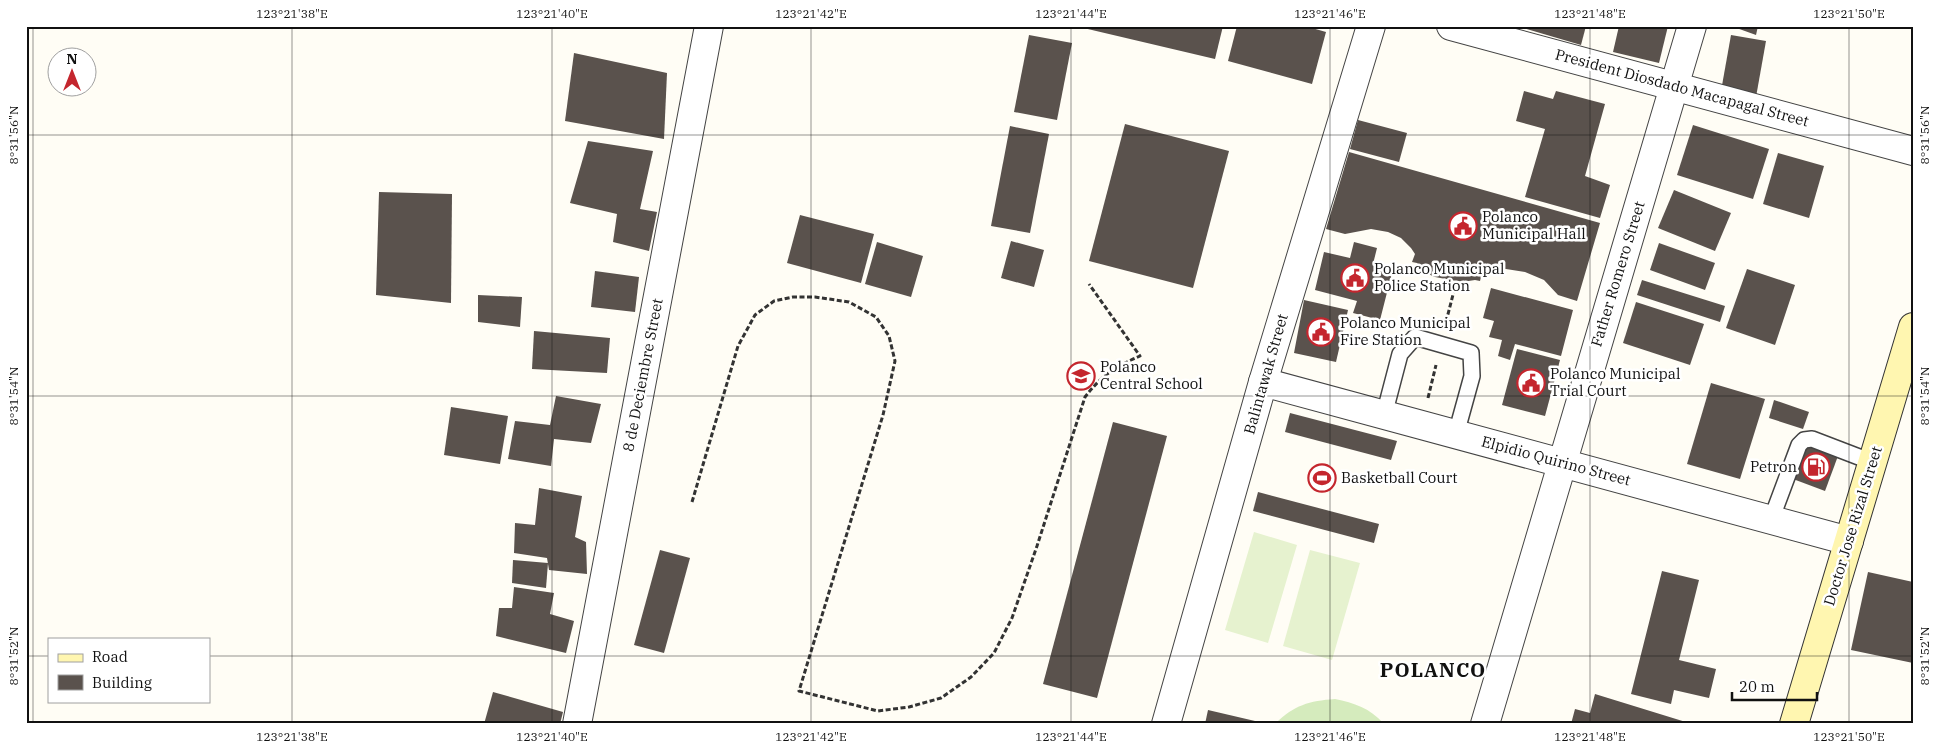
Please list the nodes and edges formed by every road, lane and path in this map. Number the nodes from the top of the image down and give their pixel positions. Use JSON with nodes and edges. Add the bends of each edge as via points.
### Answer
{"nodes":[{"id":1,"x":709,"y":26,"type":"edge"},
{"id":2,"x":1371,"y":26,"type":"edge"},
{"id":3,"x":1450,"y":26,"type":"edge"},
{"id":4,"x":1692,"y":26,"type":"edge"},
{"id":5,"x":1674,"y":86,"type":"junction"},
{"id":6,"x":1913,"y":152,"type":"edge"},
{"id":7,"x":1089,"y":284,"type":"dead end"},
{"id":8,"x":1913,"y":328,"type":"edge"},
{"id":9,"x":1263,"y":382,"type":"junction"},
{"id":10,"x":1384,"y":415,"type":"junction"},
{"id":11,"x":1456,"y":434,"type":"junction"},
{"id":12,"x":1872,"y":462,"type":"junction"},
{"id":13,"x":1562,"y":463,"type":"junction"},
{"id":14,"x":692,"y":502,"type":"dead end"},
{"id":15,"x":1771,"y":520,"type":"junction"},
{"id":16,"x":1849,"y":541,"type":"junction"},
{"id":17,"x":577,"y":724,"type":"edge"},
{"id":18,"x":1166,"y":724,"type":"edge"},
{"id":19,"x":1485,"y":724,"type":"edge"},
{"id":20,"x":1794,"y":724,"type":"edge"}],
"edges":[{"from":1,"to":17,"type":"street","name":"8 de Deciembre Street"},
{"from":2,"to":9,"type":"street","name":"Balintawak Street"},
{"from":3,"to":5,"type":"street","name":"President Diosdado Macapagal Street"},
{"from":4,"to":5,"type":"street","name":"Father Romero Street"},
{"from":5,"to":6,"type":"street","name":"President Diosdado Macapagal Street"},
{"from":5,"to":13,"type":"street","name":"Father Romero Street"},
{"from":7,"to":14,"type":"path","via":[[1140,356],[1119,365],[1098,380],[1085,397],[1012,618],[994,652],[983,665],[941,698],[878,711],[798,690],[883,415],[895,361],[889,336],[876,318],[849,302],[815,297],[774,301],[755,315],[738,346]]},
{"from":8,"to":12,"type":"main road","name":"Doctor Jose Rizal Street"},
{"from":9,"to":10,"type":"street","name":"Elpidio Quirino Street"},
{"from":9,"to":18,"type":"street","name":"Balintawak Street"},
{"from":10,"to":11,"type":"street","name":"Elpidio Quirino Street"},
{"from":10,"to":11,"type":"lane","via":[[1400,354],[1415,337],[1471,353],[1472,376]]},
{"from":11,"to":13,"type":"street","name":"Elpidio Quirino Street"},
{"from":12,"to":15,"type":"lane","via":[[1804,440],[1799,445]]},
{"from":12,"to":16,"type":"main road","name":"Doctor Jose Rizal Street"},
{"from":13,"to":15,"type":"street","name":"Elpidio Quirino Street"},
{"from":13,"to":19,"type":"street","name":"Father Romero Street"},
{"from":15,"to":16,"type":"street","name":"Elpidio Quirino Street"},
{"from":16,"to":20,"type":"main road","name":"Doctor Jose Rizal Street"}]}
